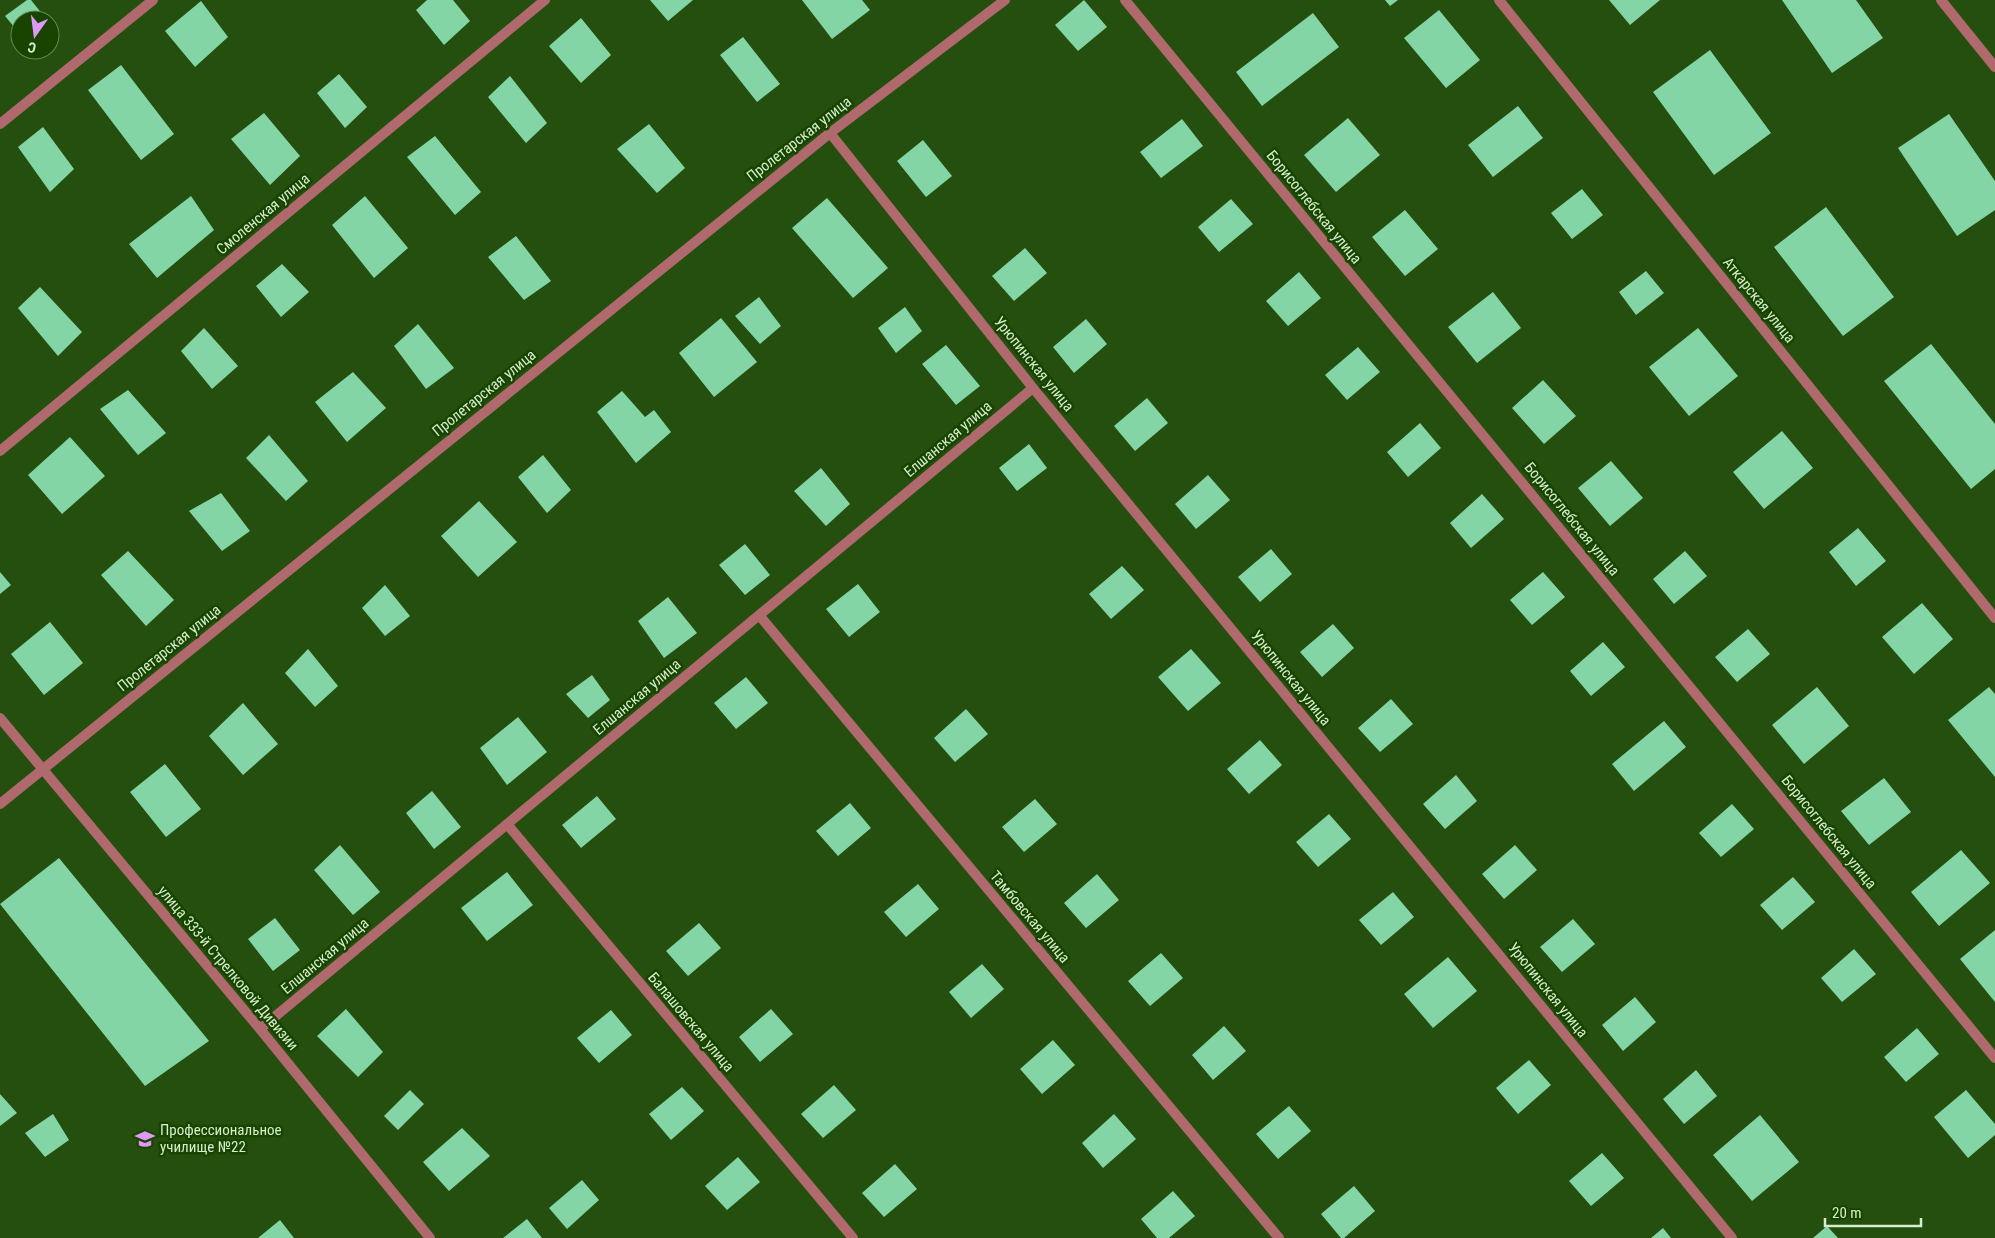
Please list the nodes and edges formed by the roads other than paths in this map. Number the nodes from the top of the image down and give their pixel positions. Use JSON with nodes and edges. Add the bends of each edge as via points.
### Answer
{"nodes":[{"id":1,"x":153,"y":0,"type":"edge"},
{"id":2,"x":545,"y":0,"type":"edge"},
{"id":3,"x":995,"y":0,"type":"edge"},
{"id":4,"x":1005,"y":0,"type":"edge"},
{"id":5,"x":1125,"y":0,"type":"edge"},
{"id":6,"x":1499,"y":0,"type":"edge"},
{"id":7,"x":1941,"y":0,"type":"edge"},
{"id":8,"x":991,"y":12,"type":"junction"},
{"id":9,"x":1995,"y":67,"type":"edge"},
{"id":10,"x":0,"y":124,"type":"edge"},
{"id":11,"x":830,"y":133,"type":"junction"},
{"id":12,"x":1033,"y":388,"type":"junction"},
{"id":13,"x":0,"y":451,"type":"edge"},
{"id":14,"x":759,"y":615,"type":"junction"},
{"id":15,"x":1995,"y":618,"type":"edge"},
{"id":16,"x":0,"y":718,"type":"edge"},
{"id":17,"x":43,"y":769,"type":"junction"},
{"id":18,"x":0,"y":804,"type":"edge"},
{"id":19,"x":507,"y":824,"type":"junction"},
{"id":20,"x":260,"y":1030,"type":"junction"},
{"id":21,"x":1995,"y":1058,"type":"edge"},
{"id":22,"x":430,"y":1238,"type":"edge"},
{"id":23,"x":853,"y":1238,"type":"edge"},
{"id":24,"x":1279,"y":1238,"type":"edge"},
{"id":25,"x":1732,"y":1238,"type":"edge"}],
"edges":[{"from":1,"to":10,"type":"street"},
{"from":2,"to":13,"type":"street","name":"Смоленская улица"},
{"from":3,"to":8,"type":"street"},
{"from":4,"to":8,"type":"street","name":"Пролетарская улица"},
{"from":5,"to":21,"type":"street","name":"Борисоглебская улица"},
{"from":6,"to":15,"type":"street","name":"Аткарская улица"},
{"from":7,"to":9,"type":"street"},
{"from":8,"to":11,"type":"street","name":"Пролетарская улица"},
{"from":11,"to":12,"type":"street","name":"Урюпинская улица"},
{"from":11,"to":17,"type":"street","name":"Пролетарская улица"},
{"from":12,"to":14,"type":"street","name":"Елшанская улица"},
{"from":12,"to":25,"type":"street","name":"Урюпинская улица"},
{"from":14,"to":19,"type":"street","name":"Елшанская улица"},
{"from":14,"to":24,"type":"street","name":"Тамбовская улица"},
{"from":16,"to":17,"type":"street","name":"улица 333-й Стрелковой Дивизии"},
{"from":17,"to":18,"type":"street","name":"Пролетарская улица"},
{"from":17,"to":20,"type":"street","name":"улица 333-й Стрелковой Дивизии"},
{"from":19,"to":20,"type":"street","name":"Елшанская улица"},
{"from":19,"to":23,"type":"street","name":"Балашовская улица"},
{"from":20,"to":22,"type":"street","name":"улица 333-й Стрелковой Дивизии"}]}
